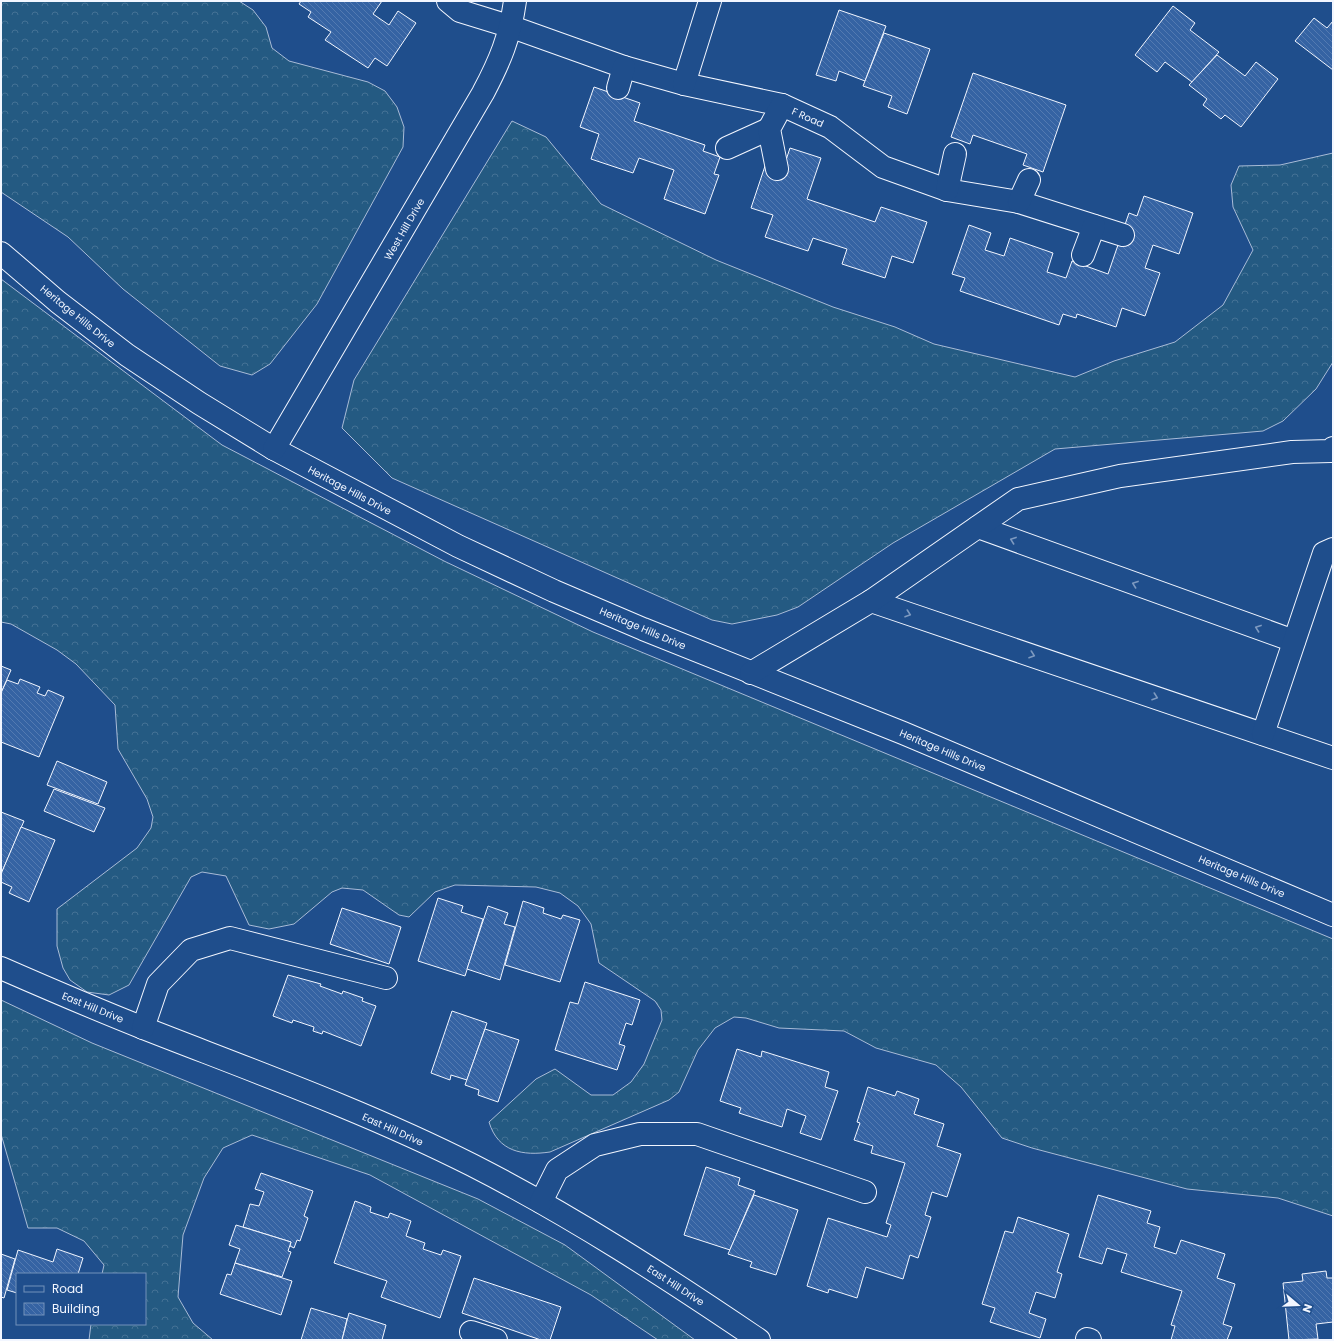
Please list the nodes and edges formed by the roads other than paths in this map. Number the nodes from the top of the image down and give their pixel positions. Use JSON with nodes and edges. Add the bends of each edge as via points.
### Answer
{"nodes":[{"id":1,"x":448,"y":1,"type":"edge"},
{"id":2,"x":515,"y":1,"type":"edge"},
{"id":3,"x":710,"y":1,"type":"edge"},
{"id":4,"x":512,"y":27,"type":"junction"},
{"id":5,"x":624,"y":67,"type":"junction"},
{"id":6,"x":684,"y":84,"type":"junction"},
{"id":7,"x":618,"y":88,"type":"dead end"},
{"id":8,"x":782,"y":105,"type":"junction"},
{"id":9,"x":769,"y":129,"type":"junction"},
{"id":10,"x":727,"y":148,"type":"dead end"},
{"id":11,"x":956,"y":154,"type":"dead end"},
{"id":12,"x":776,"y":169,"type":"dead end"},
{"id":13,"x":1029,"y":180,"type":"dead end"},
{"id":14,"x":947,"y":190,"type":"junction"},
{"id":15,"x":1019,"y":202,"type":"junction"},
{"id":16,"x":1094,"y":226,"type":"junction"},
{"id":17,"x":1123,"y":235,"type":"dead end"},
{"id":18,"x":1,"y":253,"type":"edge"},
{"id":19,"x":1083,"y":256,"type":"dead end"},
{"id":20,"x":1333,"y":448,"type":"edge"},
{"id":21,"x":274,"y":449,"type":"junction"},
{"id":22,"x":978,"y":527,"type":"junction"},
{"id":23,"x":1333,"y":549,"type":"edge"},
{"id":24,"x":871,"y":602,"type":"junction"},
{"id":25,"x":1294,"y":641,"type":"junction"},
{"id":26,"x":751,"y":673,"type":"junction"},
{"id":27,"x":1263,"y":734,"type":"junction"},
{"id":28,"x":1333,"y":758,"type":"edge"},
{"id":29,"x":1333,"y":915,"type":"edge"},
{"id":30,"x":1,"y":968,"type":"edge"},
{"id":31,"x":386,"y":978,"type":"dead end"},
{"id":32,"x":143,"y":1028,"type":"junction"},
{"id":33,"x":865,"y":1192,"type":"dead end"},
{"id":34,"x":541,"y":1202,"type":"junction"},
{"id":35,"x":471,"y":1332,"type":"dead end"},
{"id":36,"x":496,"y":1340,"type":"edge"},
{"id":37,"x":759,"y":1340,"type":"edge"}],
"edges":[{"from":1,"to":4,"type":"street","name":"F Road","via":[[460,11]]},
{"from":2,"to":4,"type":"street","name":"West Hill Drive"},
{"from":3,"to":6,"type":"street"},
{"from":4,"to":5,"type":"street","name":"F Road"},
{"from":4,"to":21,"type":"street","name":"West Hill Drive","via":[[500,60],[483,93]]},
{"from":5,"to":6,"type":"street","name":"F Road"},
{"from":5,"to":7,"type":"street"},
{"from":6,"to":8,"type":"street","name":"F Road"},
{"from":8,"to":9,"type":"street"},
{"from":8,"to":14,"type":"street","name":"F Road","via":[[830,127],[883,167]]},
{"from":9,"to":10,"type":"street"},
{"from":9,"to":12,"type":"street"},
{"from":11,"to":14,"type":"street"},
{"from":13,"to":15,"type":"street"},
{"from":14,"to":15,"type":"street","name":"F Road"},
{"from":15,"to":16,"type":"street","name":"F Road"},
{"from":16,"to":17,"type":"street","name":"F Road"},
{"from":16,"to":19,"type":"street"},
{"from":18,"to":21,"type":"street","name":"Heritage Hills Drive","via":[[58,302],[128,355]]},
{"from":20,"to":22,"type":"street","via":[[1331,451],[1292,452],[1120,476],[1018,500]]},
{"from":21,"to":26,"type":"street","name":"Heritage Hills Drive","via":[[458,546],[554,591]]},
{"from":22,"to":24,"type":"street"},
{"from":25,"to":22,"type":"street","one_way":true},
{"from":23,"to":25,"type":"street","via":[[1324,553]]},
{"from":24,"to":26,"type":"street"},
{"from":24,"to":27,"type":"street","one_way":true},
{"from":25,"to":27,"type":"street"},
{"from":26,"to":29,"type":"street","name":"Heritage Hills Drive","via":[[903,732]]},
{"from":27,"to":28,"type":"street"},
{"from":30,"to":32,"type":"street","name":"East Hill Drive"},
{"from":31,"to":32,"type":"street","via":[[230,938],[191,950],[158,984]]},
{"from":32,"to":34,"type":"street","name":"East Hill Drive","via":[[326,1099],[472,1165]]},
{"from":33,"to":34,"type":"street","via":[[697,1134],[640,1134],[595,1145],[557,1170]]},
{"from":34,"to":37,"type":"street","name":"East Hill Drive","via":[[678,1285]]},
{"from":35,"to":36,"type":"street"}]}
